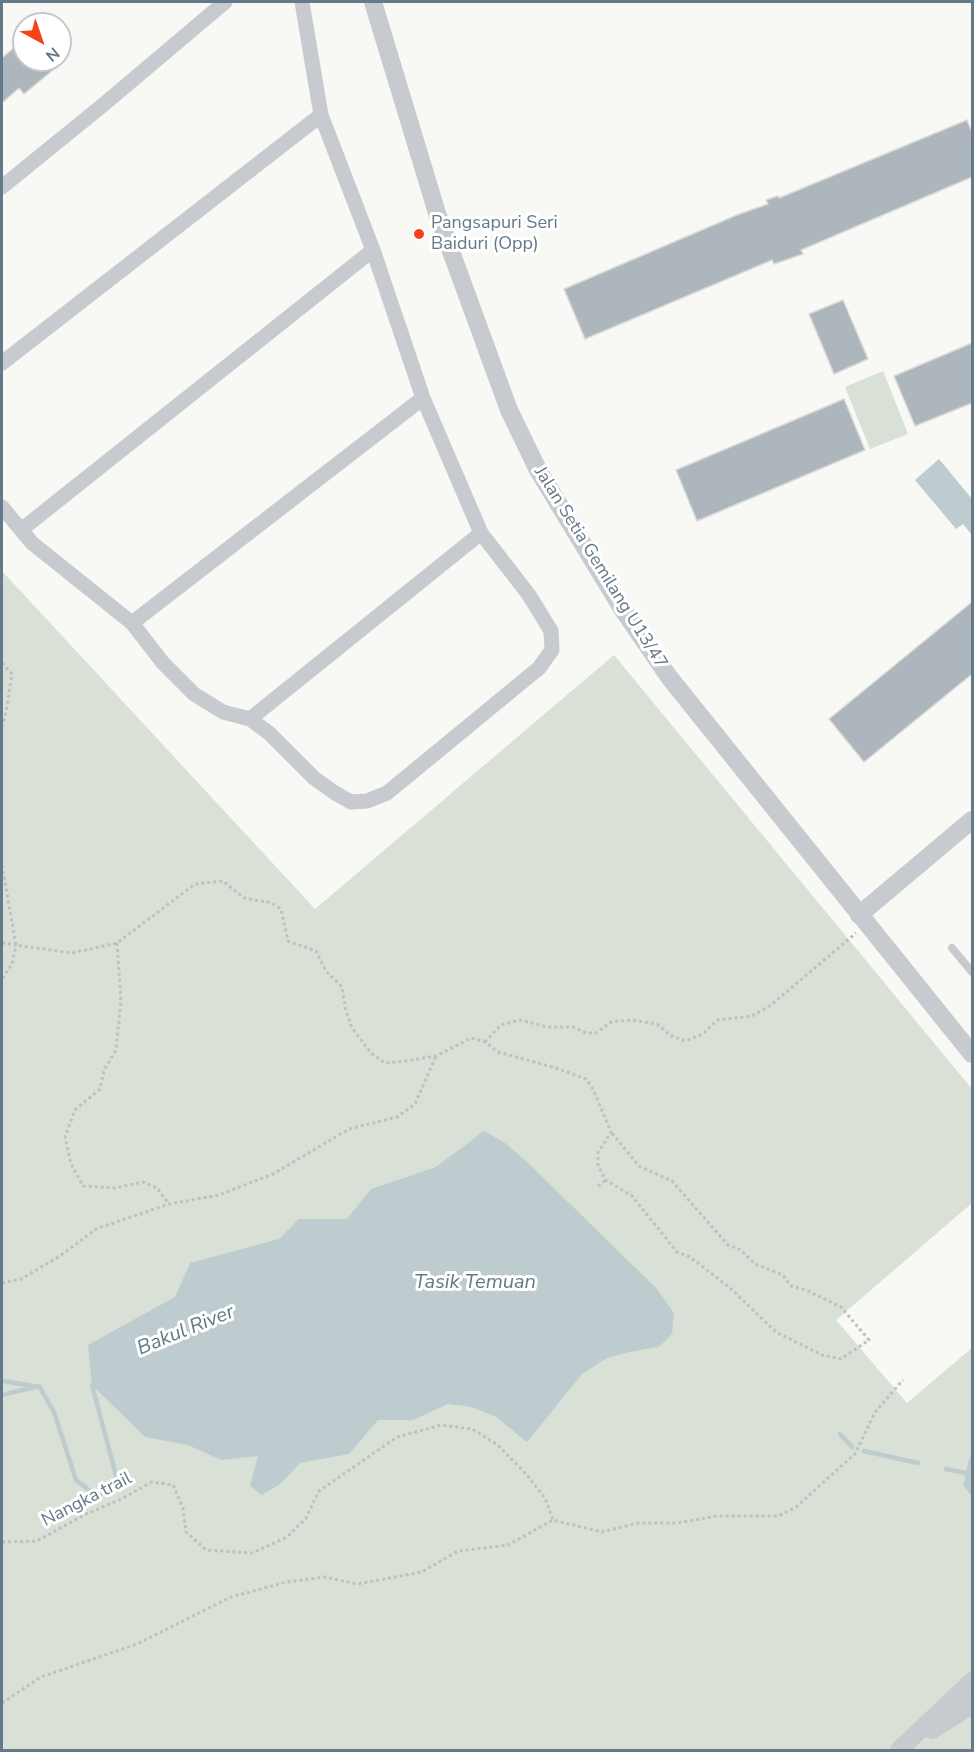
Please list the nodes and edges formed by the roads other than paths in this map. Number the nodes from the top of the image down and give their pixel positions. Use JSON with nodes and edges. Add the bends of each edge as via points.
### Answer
{"nodes":[{"id":1,"x":225,"y":2,"type":"edge"},
{"id":2,"x":302,"y":2,"type":"edge"},
{"id":3,"x":373,"y":2,"type":"edge"},
{"id":4,"x":321,"y":115,"type":"junction"},
{"id":5,"x":2,"y":187,"type":"edge"},
{"id":6,"x":373,"y":250,"type":"junction"},
{"id":7,"x":2,"y":363,"type":"edge"},
{"id":8,"x":423,"y":398,"type":"junction"},
{"id":9,"x":2,"y":507,"type":"edge"},
{"id":10,"x":21,"y":530,"type":"junction"},
{"id":11,"x":481,"y":533,"type":"junction"},
{"id":12,"x":132,"y":623,"type":"junction"},
{"id":13,"x":250,"y":719,"type":"junction"},
{"id":14,"x":972,"y":820,"type":"edge"},
{"id":15,"x":862,"y":920,"type":"junction"},
{"id":16,"x":952,"y":948,"type":"dead end"},
{"id":17,"x":972,"y":972,"type":"edge"},
{"id":18,"x":972,"y":1054,"type":"edge"},
{"id":19,"x":972,"y":1681,"type":"edge"},
{"id":20,"x":972,"y":1705,"type":"edge"},
{"id":21,"x":899,"y":1750,"type":"edge"}],
"edges":[{"from":1,"to":5,"type":"street"},
{"from":2,"to":4,"type":"street"},
{"from":3,"to":15,"type":"street","name":"Jalan Setia Gemilang U13/47","via":[[437,213],[509,410],[538,470],[595,566],[669,677]]},
{"from":4,"to":6,"type":"street"},
{"from":4,"to":7,"type":"street"},
{"from":6,"to":8,"type":"street"},
{"from":6,"to":10,"type":"street"},
{"from":8,"to":11,"type":"street"},
{"from":8,"to":12,"type":"street"},
{"from":9,"to":10,"type":"street"},
{"from":10,"to":12,"type":"street"},
{"from":11,"to":13,"type":"street"},
{"from":11,"to":13,"type":"street","via":[[529,595],[551,631],[552,650],[538,668],[387,793],[367,801],[351,801],[335,794]]},
{"from":12,"to":13,"type":"street","via":[[194,694],[223,712]]},
{"from":14,"to":15,"type":"street"},
{"from":15,"to":18,"type":"street","name":"Jalan Setia Gemilang U13/47"},
{"from":16,"to":17,"type":"lane"},
{"from":19,"to":21,"type":"street"},
{"from":20,"to":21,"type":"street"}]}
